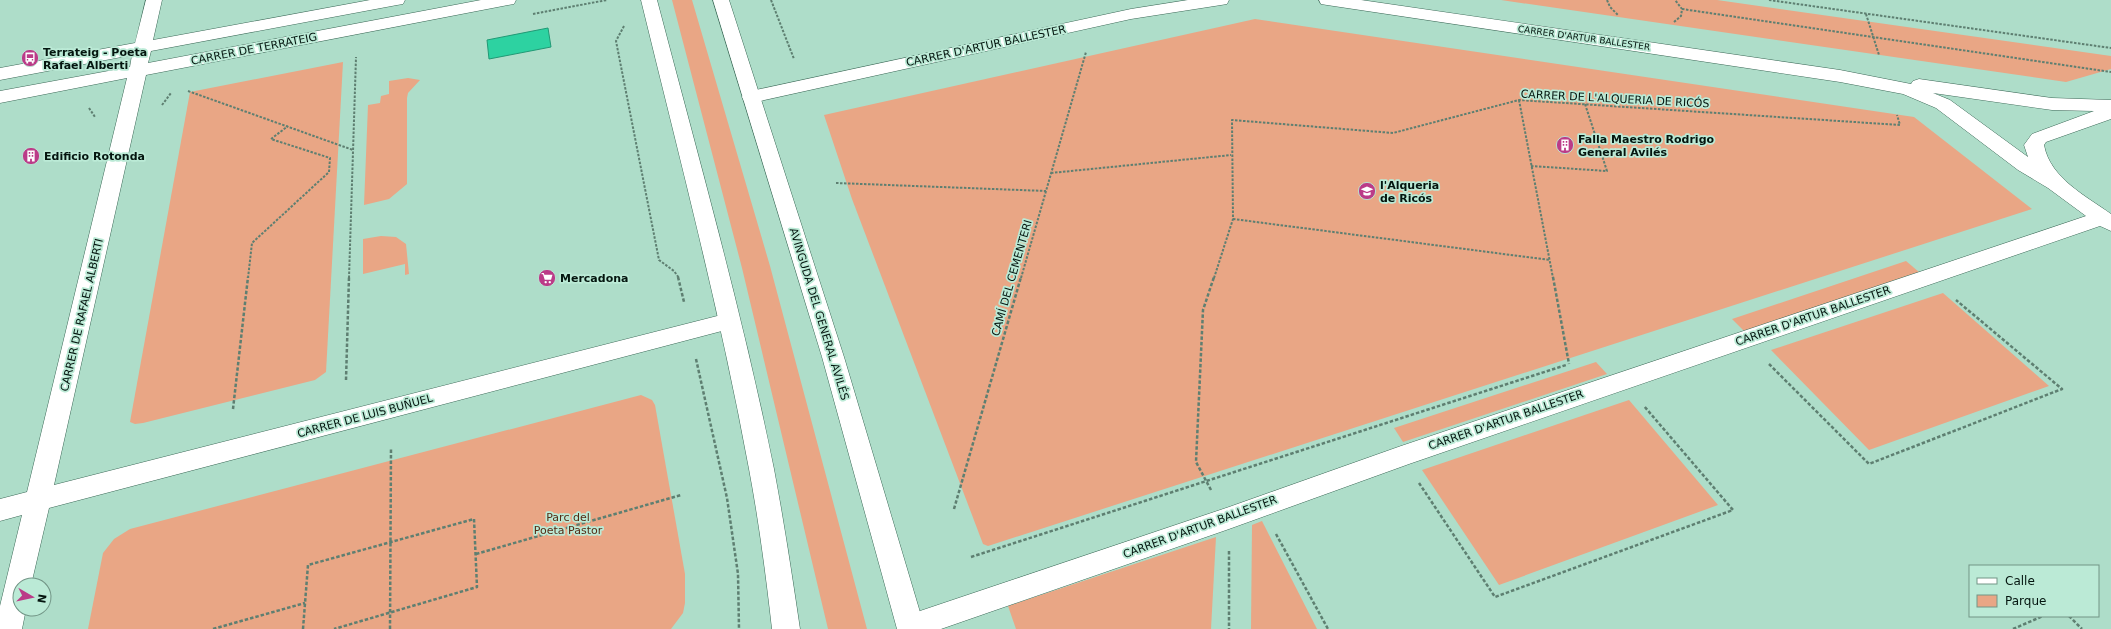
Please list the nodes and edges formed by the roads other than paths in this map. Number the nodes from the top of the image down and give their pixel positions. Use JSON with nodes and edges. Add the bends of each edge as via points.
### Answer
{"nodes":[{"id":1,"x":154,"y":0,"type":"edge"},
{"id":2,"x":397,"y":0,"type":"edge"},
{"id":3,"x":508,"y":0,"type":"edge"},
{"id":4,"x":649,"y":0,"type":"edge"},
{"id":5,"x":721,"y":0,"type":"edge"},
{"id":6,"x":1166,"y":0,"type":"edge"},
{"id":7,"x":1221,"y":0,"type":"edge"},
{"id":8,"x":1327,"y":0,"type":"edge"},
{"id":9,"x":1131,"y":14,"type":"junction"},
{"id":10,"x":143,"y":47,"type":"junction"},
{"id":11,"x":138,"y":71,"type":"junction"},
{"id":12,"x":0,"y":74,"type":"edge"},
{"id":13,"x":1840,"y":76,"type":"junction"},
{"id":14,"x":751,"y":97,"type":"junction"},
{"id":15,"x":0,"y":98,"type":"edge"},
{"id":16,"x":2111,"y":106,"type":"edge"},
{"id":17,"x":2111,"y":112,"type":"edge"},
{"id":18,"x":2055,"y":183,"type":"junction"},
{"id":19,"x":2107,"y":221,"type":"edge"},
{"id":20,"x":729,"y":321,"type":"junction"},
{"id":21,"x":39,"y":501,"type":"junction"},
{"id":22,"x":0,"y":510,"type":"edge"},
{"id":23,"x":911,"y":628,"type":"edge"},
{"id":24,"x":8,"y":629,"type":"edge"},
{"id":25,"x":786,"y":629,"type":"edge"}],
"edges":[{"from":1,"to":10,"type":"street","name":"CARRER DE RAFAEL ALBERTI"},
{"from":2,"to":10,"type":"street","name":"CARRER DE TERRATEIG"},
{"from":3,"to":11,"type":"street","name":"CARRER DE TERRATEIG"},
{"from":4,"to":20,"type":"street"},
{"from":5,"to":14,"type":"street","name":"AVINGUDA DEL GENERAL AVILÉS"},
{"from":6,"to":9,"type":"street"},
{"from":7,"to":9,"type":"street","name":"CARRER D'ARTUR BALLESTER"},
{"from":8,"to":13,"type":"street","name":"CARRER D'ARTUR BALLESTER"},
{"from":9,"to":14,"type":"street","name":"CARRER D'ARTUR BALLESTER"},
{"from":10,"to":11,"type":"street","name":"CARRER DE RAFAEL ALBERTI"},
{"from":10,"to":12,"type":"street","name":"CARRER DE TERRATEIG"},
{"from":11,"to":15,"type":"street","name":"CARRER DE TERRATEIG"},
{"from":11,"to":21,"type":"street","name":"CARRER DE RAFAEL ALBERTI"},
{"from":13,"to":16,"type":"street","name":"CARRER D'ARTUR BALLESTER","via":[[1887,80],[2052,104]]},
{"from":13,"to":18,"type":"street","name":"CARRER D'ARTUR BALLESTER","via":[[1908,89],[1943,104],[2025,165]]},
{"from":14,"to":23,"type":"street","name":"AVINGUDA DEL GENERAL AVILÉS","via":[[833,357]]},
{"from":17,"to":18,"type":"street","name":"CARRER D'ARTUR BALLESTER","via":[[2039,138],[2034,144],[2038,162]]},
{"from":18,"to":19,"type":"street","name":"CARRER D'ARTUR BALLESTER"},
{"from":19,"to":23,"type":"street","name":"CARRER D'ARTUR BALLESTER","via":[[1929,277],[1401,456]]},
{"from":20,"to":21,"type":"street","name":"CARRER DE LUIS BUÑUEL"},
{"from":20,"to":25,"type":"street","via":[[779,561]]},
{"from":21,"to":22,"type":"street","name":"CARRER DE LUIS BUÑUEL"},
{"from":21,"to":24,"type":"street","name":"CARRER DE RAFAEL ALBERTI"}]}
